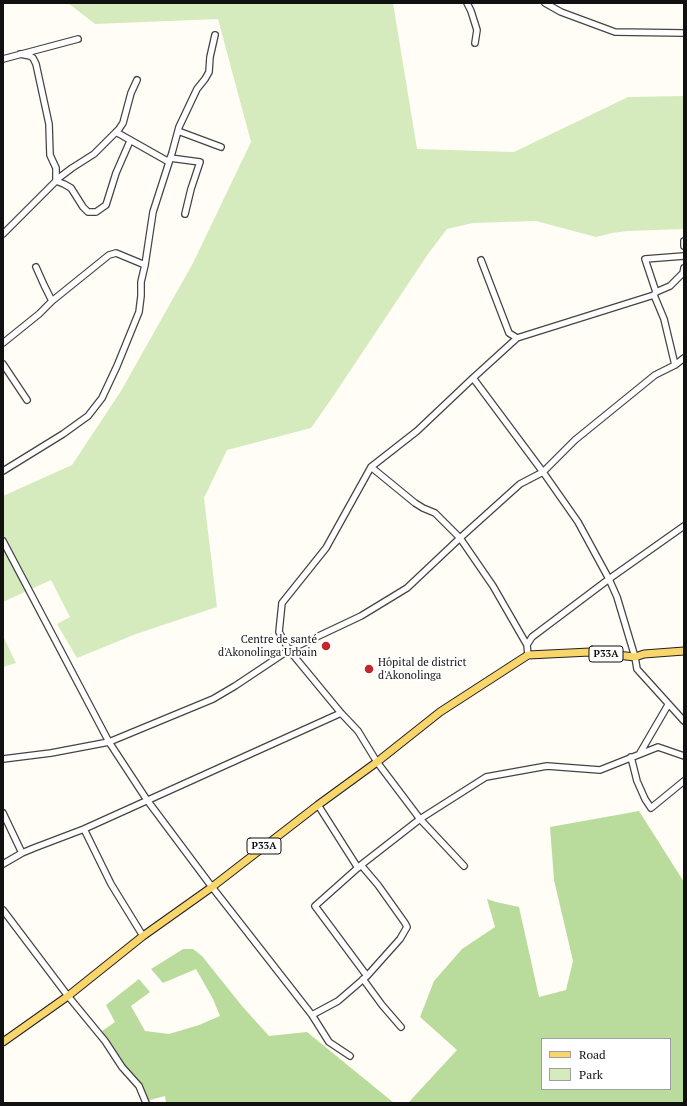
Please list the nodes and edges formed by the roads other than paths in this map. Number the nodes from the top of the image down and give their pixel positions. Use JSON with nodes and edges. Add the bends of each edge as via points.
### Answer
{"nodes":[{"id":1,"x":467,"y":3,"type":"edge"},
{"id":2,"x":545,"y":3,"type":"edge"},
{"id":3,"x":684,"y":33,"type":"edge"},
{"id":4,"x":215,"y":35,"type":"dead end"},
{"id":5,"x":78,"y":39,"type":"dead end"},
{"id":6,"x":475,"y":43,"type":"dead end"},
{"id":7,"x":20,"y":54,"type":"junction"},
{"id":8,"x":3,"y":59,"type":"edge"},
{"id":9,"x":137,"y":80,"type":"dead end"},
{"id":10,"x":178,"y":131,"type":"junction"},
{"id":11,"x":116,"y":132,"type":"junction"},
{"id":12,"x":130,"y":140,"type":"junction"},
{"id":13,"x":221,"y":147,"type":"dead end"},
{"id":14,"x":169,"y":160,"type":"junction"},
{"id":15,"x":56,"y":181,"type":"junction"},
{"id":16,"x":185,"y":214,"type":"dead end"},
{"id":17,"x":3,"y":234,"type":"edge"},
{"id":18,"x":684,"y":241,"type":"edge"},
{"id":19,"x":684,"y":246,"type":"edge"},
{"id":20,"x":684,"y":256,"type":"edge"},
{"id":21,"x":481,"y":260,"type":"dead end"},
{"id":22,"x":145,"y":265,"type":"junction"},
{"id":23,"x":36,"y":267,"type":"dead end"},
{"id":24,"x":684,"y":268,"type":"edge"},
{"id":25,"x":655,"y":293,"type":"junction"},
{"id":26,"x":52,"y":301,"type":"junction"},
{"id":27,"x":517,"y":338,"type":"junction"},
{"id":28,"x":4,"y":341,"type":"edge"},
{"id":29,"x":684,"y":358,"type":"edge"},
{"id":30,"x":3,"y":364,"type":"edge"},
{"id":31,"x":675,"y":365,"type":"junction"},
{"id":32,"x":474,"y":378,"type":"junction"},
{"id":33,"x":27,"y":400,"type":"dead end"},
{"id":34,"x":371,"y":467,"type":"junction"},
{"id":35,"x":3,"y":471,"type":"edge"},
{"id":36,"x":543,"y":472,"type":"junction"},
{"id":37,"x":684,"y":526,"type":"edge"},
{"id":38,"x":460,"y":538,"type":"junction"},
{"id":39,"x":3,"y":541,"type":"edge"},
{"id":40,"x":609,"y":579,"type":"junction"},
{"id":41,"x":528,"y":645,"type":"junction"},
{"id":42,"x":289,"y":650,"type":"junction"},
{"id":43,"x":684,"y":651,"type":"edge"},
{"id":44,"x":528,"y":655,"type":"junction"},
{"id":45,"x":635,"y":657,"type":"junction"},
{"id":46,"x":668,"y":705,"type":"junction"},
{"id":47,"x":341,"y":713,"type":"junction"},
{"id":48,"x":684,"y":721,"type":"edge"},
{"id":49,"x":109,"y":742,"type":"junction"},
{"id":50,"x":639,"y":754,"type":"junction"},
{"id":51,"x":631,"y":757,"type":"junction"},
{"id":52,"x":683,"y":757,"type":"edge"},
{"id":53,"x":3,"y":759,"type":"edge"},
{"id":54,"x":377,"y":762,"type":"junction"},
{"id":55,"x":684,"y":782,"type":"edge"},
{"id":56,"x":148,"y":800,"type":"junction"},
{"id":57,"x":318,"y":805,"type":"junction"},
{"id":58,"x":3,"y":813,"type":"edge"},
{"id":59,"x":420,"y":819,"type":"junction"},
{"id":60,"x":84,"y":829,"type":"junction"},
{"id":61,"x":22,"y":853,"type":"junction"},
{"id":62,"x":3,"y":864,"type":"edge"},
{"id":63,"x":359,"y":866,"type":"junction"},
{"id":64,"x":464,"y":866,"type":"dead end"},
{"id":65,"x":212,"y":887,"type":"junction"},
{"id":66,"x":3,"y":910,"type":"edge"},
{"id":67,"x":143,"y":936,"type":"junction"},
{"id":68,"x":365,"y":977,"type":"junction"},
{"id":69,"x":68,"y":996,"type":"junction"},
{"id":70,"x":312,"y":1015,"type":"junction"},
{"id":71,"x":401,"y":1027,"type":"dead end"},
{"id":72,"x":3,"y":1042,"type":"edge"},
{"id":73,"x":350,"y":1056,"type":"dead end"},
{"id":74,"x":146,"y":1103,"type":"edge"}],
"edges":[{"from":1,"to":6,"type":"street","via":[[477,30]]},
{"from":2,"to":3,"type":"street","via":[[561,12],[615,32]]},
{"from":4,"to":10,"type":"street","via":[[209,72],[187,108]]},
{"from":5,"to":7,"type":"street"},
{"from":7,"to":8,"type":"street"},
{"from":7,"to":15,"type":"street","via":[[30,56],[36,64],[49,124],[50,155],[56,168]]},
{"from":9,"to":11,"type":"street","via":[[123,124]]},
{"from":10,"to":13,"type":"street"},
{"from":10,"to":14,"type":"street"},
{"from":11,"to":12,"type":"street"},
{"from":11,"to":15,"type":"street","via":[[94,154]]},
{"from":12,"to":14,"type":"street"},
{"from":12,"to":15,"type":"street","via":[[108,201],[96,212],[88,212],[70,188]]},
{"from":14,"to":16,"type":"street","via":[[200,162]]},
{"from":14,"to":22,"type":"street","via":[[153,212]]},
{"from":15,"to":17,"type":"street"},
{"from":18,"to":19,"type":"street"},
{"from":20,"to":25,"type":"street","via":[[645,259]]},
{"from":21,"to":27,"type":"street","via":[[509,333]]},
{"from":22,"to":26,"type":"street","via":[[113,253]]},
{"from":22,"to":35,"type":"street","via":[[139,312],[102,398],[88,416]]},
{"from":23,"to":26,"type":"street"},
{"from":24,"to":25,"type":"street","via":[[683,273],[670,286]]},
{"from":25,"to":27,"type":"street"},
{"from":25,"to":31,"type":"street"},
{"from":26,"to":28,"type":"street"},
{"from":27,"to":32,"type":"street"},
{"from":29,"to":31,"type":"street"},
{"from":30,"to":33,"type":"street"},
{"from":31,"to":36,"type":"street","via":[[655,375],[575,440]]},
{"from":32,"to":34,"type":"street","via":[[416,431]]},
{"from":32,"to":36,"type":"street"},
{"from":34,"to":38,"type":"street","via":[[415,503],[435,514]]},
{"from":34,"to":42,"type":"street","via":[[326,548],[282,603],[279,632]]},
{"from":36,"to":38,"type":"street","via":[[520,484]]},
{"from":36,"to":40,"type":"street","via":[[578,522]]},
{"from":37,"to":40,"type":"street"},
{"from":38,"to":41,"type":"street","via":[[493,586]]},
{"from":38,"to":42,"type":"street","via":[[407,588],[361,616]]},
{"from":39,"to":49,"type":"street"},
{"from":40,"to":41,"type":"street","via":[[532,637]]},
{"from":40,"to":45,"type":"street"},
{"from":41,"to":44,"type":"street"},
{"from":42,"to":47,"type":"street"},
{"from":42,"to":49,"type":"street","via":[[213,699]]},
{"from":43,"to":45,"type":"main road","number":"P33A"},
{"from":44,"to":45,"type":"main road","number":"P33A","via":[[590,652]]},
{"from":44,"to":54,"type":"main road","number":"P33A","via":[[440,712]]},
{"from":45,"to":46,"type":"street","via":[[637,669]]},
{"from":46,"to":48,"type":"street"},
{"from":46,"to":50,"type":"street"},
{"from":47,"to":54,"type":"street","via":[[358,730]]},
{"from":47,"to":56,"type":"street"},
{"from":49,"to":53,"type":"street"},
{"from":49,"to":56,"type":"street"},
{"from":50,"to":51,"type":"street"},
{"from":50,"to":52,"type":"street","via":[[658,747]]},
{"from":51,"to":55,"type":"street","via":[[637,781],[651,808]]},
{"from":51,"to":59,"type":"street","via":[[600,770],[547,766],[486,777]]},
{"from":54,"to":57,"type":"main road","number":"P33A"},
{"from":54,"to":59,"type":"street"},
{"from":56,"to":60,"type":"street"},
{"from":56,"to":65,"type":"street"},
{"from":57,"to":63,"type":"street"},
{"from":57,"to":65,"type":"main road","number":"P33A"},
{"from":58,"to":61,"type":"street"},
{"from":59,"to":63,"type":"street"},
{"from":59,"to":64,"type":"street"},
{"from":60,"to":61,"type":"street"},
{"from":60,"to":67,"type":"street","via":[[111,884]]},
{"from":61,"to":62,"type":"street"},
{"from":63,"to":68,"type":"street","via":[[378,885],[407,927],[400,939]]},
{"from":63,"to":68,"type":"street","via":[[315,906]]},
{"from":65,"to":67,"type":"main road","number":"P33A"},
{"from":65,"to":70,"type":"street"},
{"from":66,"to":69,"type":"street"},
{"from":67,"to":69,"type":"main road","number":"P33A"},
{"from":68,"to":70,"type":"street","via":[[338,1001]]},
{"from":68,"to":71,"type":"street","via":[[382,1005]]},
{"from":69,"to":72,"type":"main road","number":"P33A"},
{"from":69,"to":74,"type":"street","via":[[139,1086]]},
{"from":70,"to":73,"type":"street","via":[[329,1042]]}]}
